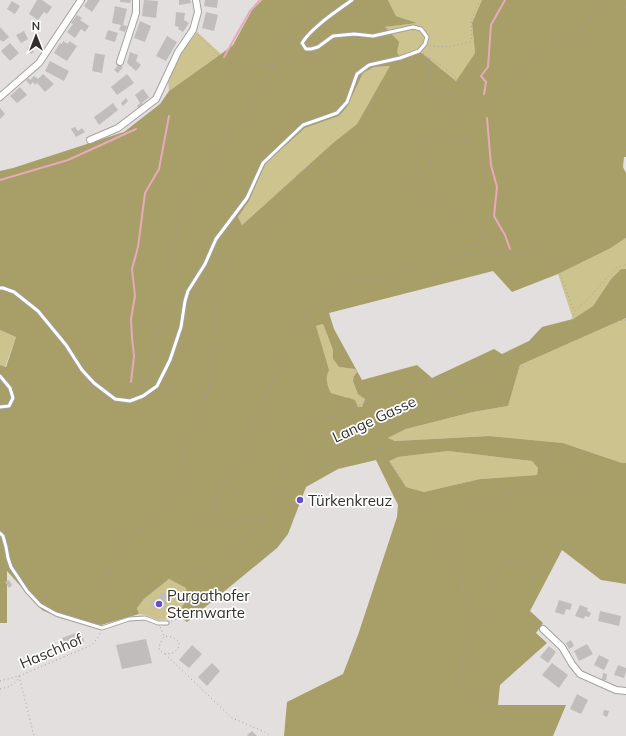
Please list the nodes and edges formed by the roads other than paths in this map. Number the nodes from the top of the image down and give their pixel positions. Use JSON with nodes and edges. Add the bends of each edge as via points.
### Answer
{"nodes":[{"id":1,"x":81,"y":0,"type":"edge"},
{"id":2,"x":136,"y":0,"type":"edge"},
{"id":3,"x":196,"y":0,"type":"edge"},
{"id":4,"x":352,"y":0,"type":"edge"},
{"id":5,"x":120,"y":62,"type":"dead end"},
{"id":6,"x":0,"y":97,"type":"edge"},
{"id":7,"x":90,"y":140,"type":"dead end"},
{"id":8,"x":0,"y":288,"type":"edge"},
{"id":9,"x":0,"y":376,"type":"edge"},
{"id":10,"x":0,"y":407,"type":"edge"},
{"id":11,"x":0,"y":533,"type":"edge"},
{"id":12,"x":167,"y":623,"type":"road end"},
{"id":13,"x":543,"y":629,"type":"road end"},
{"id":14,"x":626,"y":691,"type":"edge"}],
"edges":[{"from":1,"to":6,"type":"street","via":[[39,63]]},
{"from":2,"to":5,"type":"street","via":[[136,13]]},
{"from":3,"to":7,"type":"street","via":[[198,12],[193,30],[178,52],[156,99],[118,128]]},
{"from":4,"to":8,"type":"lane","via":[[306,36],[302,43],[306,49],[318,47],[333,36],[374,36],[413,27],[421,30],[427,37],[425,44],[419,51],[369,65],[358,74],[347,102],[337,113],[303,125],[263,163],[247,198],[216,239],[205,264],[188,291],[181,327],[170,360],[157,386],[130,401],[115,399],[82,370],[66,345],[38,311],[14,292]]},
{"from":9,"to":10,"type":"lane","via":[[10,388],[13,398],[9,406]]},
{"from":11,"to":12,"type":"lane","via":[[11,567],[27,591],[40,605],[56,614],[102,628],[129,619],[145,618]]},
{"from":13,"to":14,"type":"street","via":[[562,648],[580,674],[616,690]]}]}
